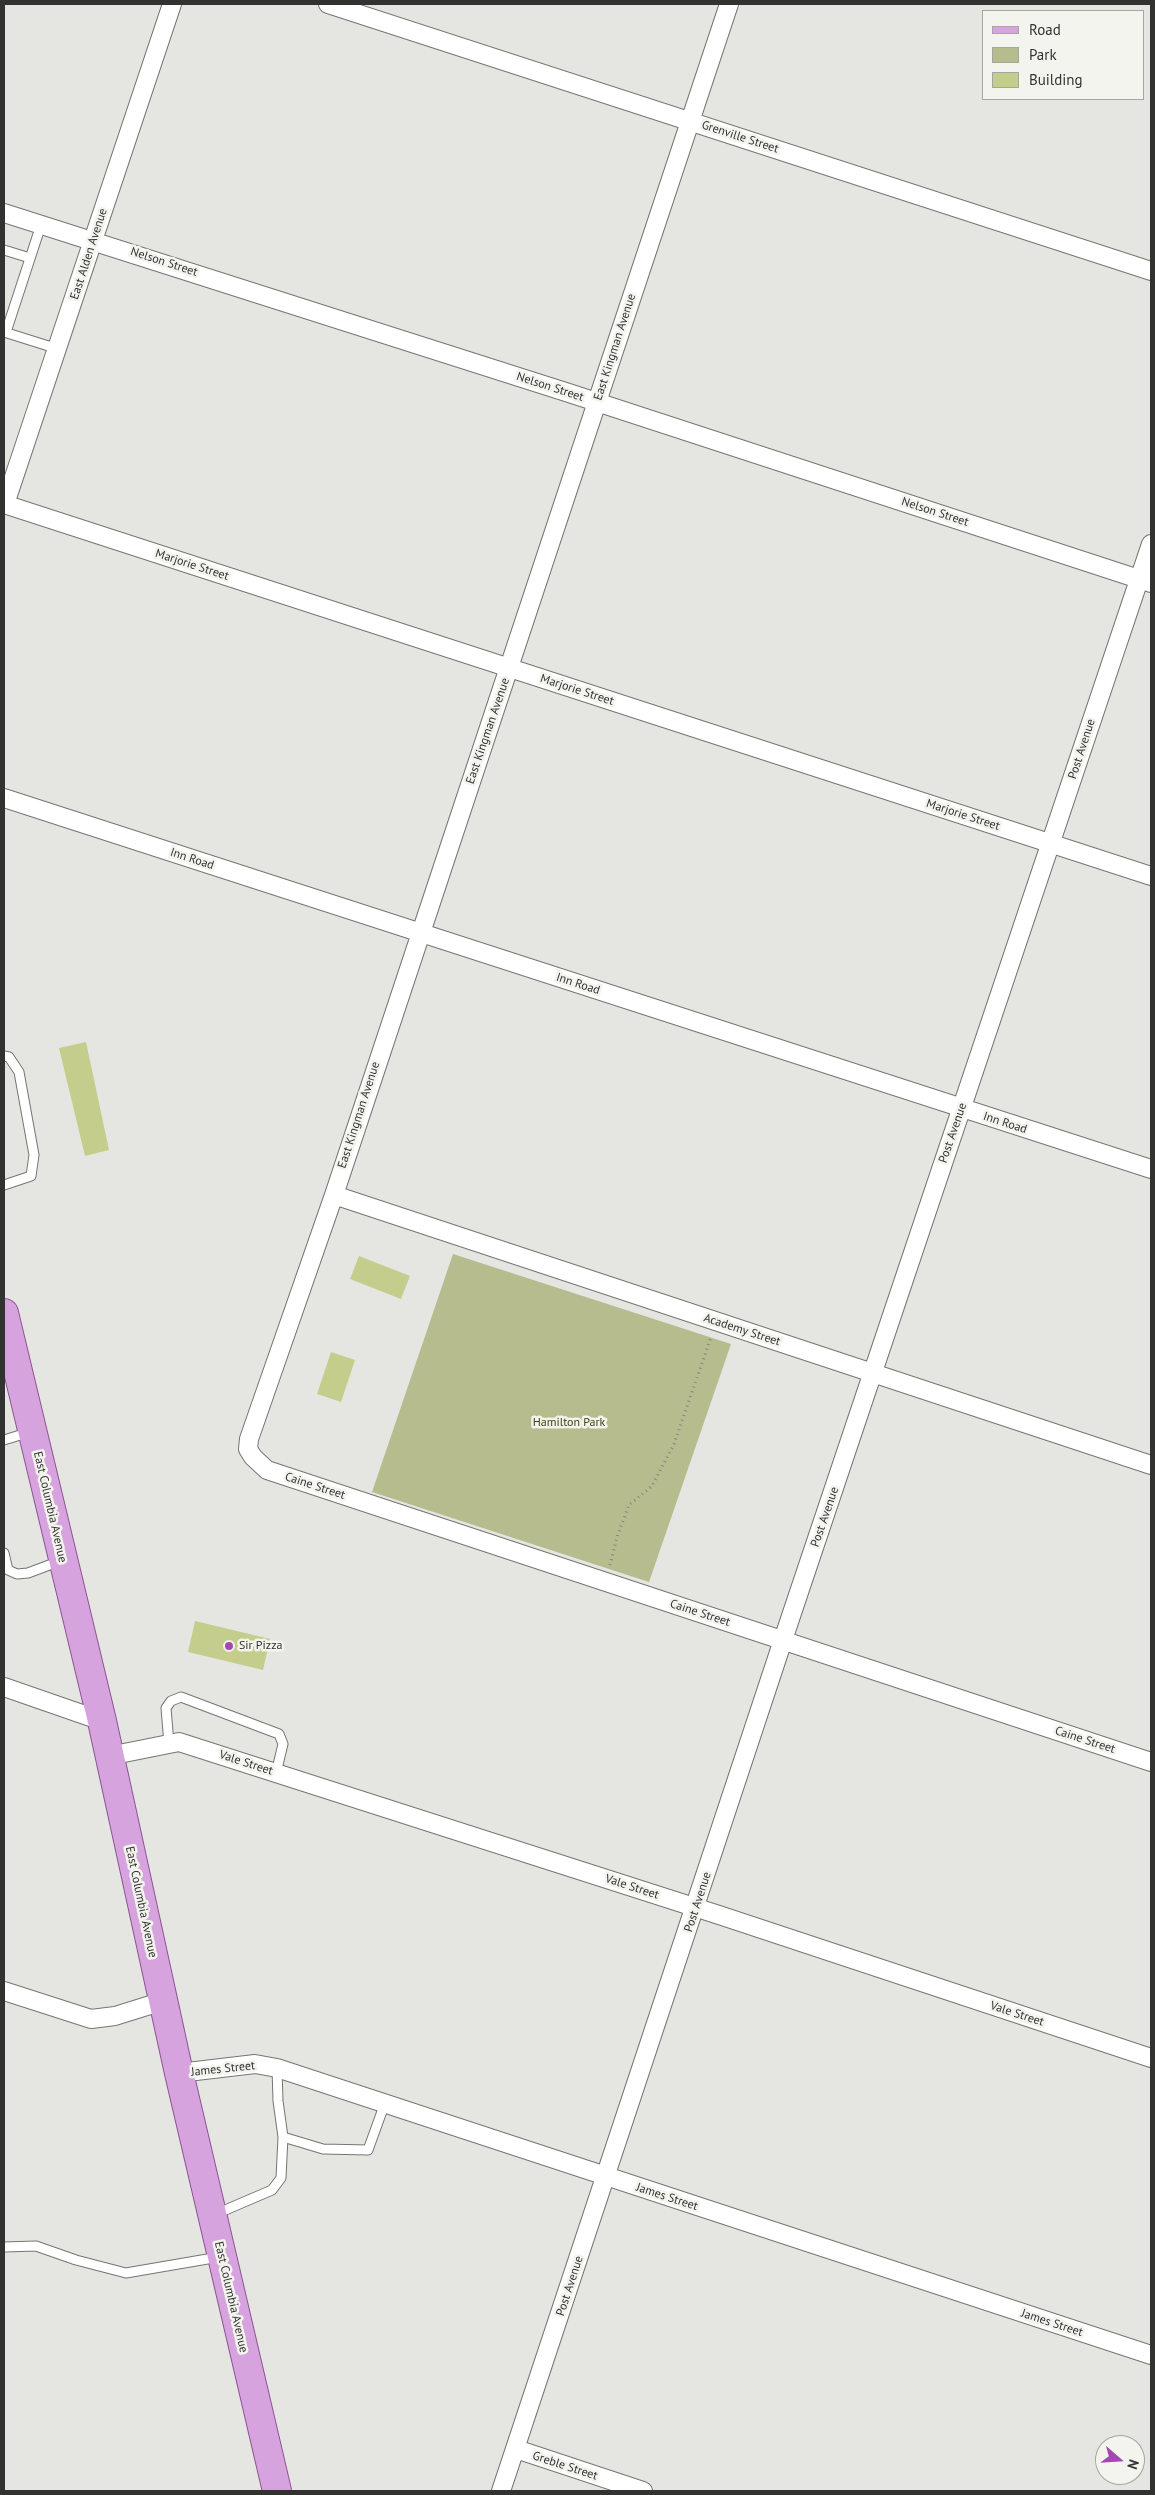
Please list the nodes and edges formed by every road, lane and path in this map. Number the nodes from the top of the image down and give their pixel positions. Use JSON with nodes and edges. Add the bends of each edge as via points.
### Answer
{"nodes":[{"id":1,"x":172,"y":4,"type":"edge"},
{"id":2,"x":328,"y":4,"type":"edge"},
{"id":3,"x":729,"y":4,"type":"edge"},
{"id":4,"x":689,"y":120,"type":"junction"},
{"id":5,"x":4,"y":212,"type":"edge"},
{"id":6,"x":41,"y":225,"type":"junction"},
{"id":7,"x":93,"y":240,"type":"junction"},
{"id":8,"x":4,"y":250,"type":"edge"},
{"id":9,"x":30,"y":258,"type":"junction"},
{"id":10,"x":1151,"y":271,"type":"edge"},
{"id":11,"x":5,"y":332,"type":"edge"},
{"id":12,"x":58,"y":349,"type":"junction"},
{"id":13,"x":597,"y":402,"type":"junction"},
{"id":14,"x":4,"y":504,"type":"edge"},
{"id":15,"x":1151,"y":544,"type":"edge"},
{"id":16,"x":1145,"y":581,"type":"edge"},
{"id":17,"x":509,"y":668,"type":"junction"},
{"id":18,"x":4,"y":798,"type":"edge"},
{"id":19,"x":1051,"y":843,"type":"junction"},
{"id":20,"x":1151,"y":876,"type":"edge"},
{"id":21,"x":419,"y":932,"type":"junction"},
{"id":22,"x":4,"y":1056,"type":"edge"},
{"id":23,"x":961,"y":1109,"type":"junction"},
{"id":24,"x":1151,"y":1169,"type":"edge"},
{"id":25,"x":4,"y":1185,"type":"edge"},
{"id":26,"x":334,"y":1195,"type":"junction"},
{"id":27,"x":4,"y":1313,"type":"edge"},
{"id":28,"x":717,"y":1322,"type":"junction"},
{"id":29,"x":10,"y":1364,"type":"edge"},
{"id":30,"x":872,"y":1374,"type":"junction"},
{"id":31,"x":32,"y":1432,"type":"junction"},
{"id":32,"x":4,"y":1440,"type":"edge"},
{"id":33,"x":253,"y":1457,"type":"joint"},
{"id":34,"x":1151,"y":1465,"type":"edge"},
{"id":35,"x":4,"y":1554,"type":"edge"},
{"id":36,"x":63,"y":1559,"type":"junction"},
{"id":37,"x":609,"y":1583,"type":"junction"},
{"id":38,"x":783,"y":1641,"type":"junction"},
{"id":39,"x":4,"y":1687,"type":"edge"},
{"id":40,"x":102,"y":1721,"type":"junction"},
{"id":41,"x":168,"y":1744,"type":"junction"},
{"id":42,"x":109,"y":1756,"type":"junction"},
{"id":43,"x":1151,"y":1762,"type":"edge"},
{"id":44,"x":276,"y":1773,"type":"junction"},
{"id":45,"x":696,"y":1908,"type":"junction"},
{"id":46,"x":4,"y":1991,"type":"edge"},
{"id":47,"x":163,"y":2001,"type":"junction"},
{"id":48,"x":1151,"y":2058,"type":"edge"},
{"id":49,"x":277,"y":2068,"type":"junction"},
{"id":50,"x":179,"y":2073,"type":"junction"},
{"id":51,"x":385,"y":2103,"type":"junction"},
{"id":52,"x":283,"y":2137,"type":"junction"},
{"id":53,"x":606,"y":2177,"type":"junction"},
{"id":54,"x":212,"y":2215,"type":"junction"},
{"id":55,"x":4,"y":2247,"type":"edge"},
{"id":56,"x":222,"y":2256,"type":"junction"},
{"id":57,"x":1151,"y":2355,"type":"edge"},
{"id":58,"x":516,"y":2449,"type":"junction"},
{"id":59,"x":277,"y":2491,"type":"edge"},
{"id":60,"x":501,"y":2491,"type":"edge"},
{"id":61,"x":643,"y":2491,"type":"edge"}],
"edges":[{"from":1,"to":7,"type":"street","name":"East Alden Avenue"},
{"from":2,"to":4,"type":"street","name":"Grenville Street"},
{"from":3,"to":4,"type":"street","name":"East Kingman Avenue"},
{"from":4,"to":10,"type":"street","name":"Grenville Street"},
{"from":4,"to":13,"type":"street","name":"East Kingman Avenue"},
{"from":5,"to":6,"type":"street","name":"Nelson Street"},
{"from":6,"to":7,"type":"street","name":"Nelson Street"},
{"from":6,"to":9,"type":"lane"},
{"from":7,"to":12,"type":"street","name":"East Alden Avenue"},
{"from":7,"to":13,"type":"street","name":"Nelson Street"},
{"from":8,"to":9,"type":"lane"},
{"from":9,"to":11,"type":"lane"},
{"from":11,"to":12,"type":"lane"},
{"from":12,"to":14,"type":"street","name":"East Alden Avenue"},
{"from":13,"to":16,"type":"street","name":"Nelson Street"},
{"from":13,"to":17,"type":"street","name":"East Kingman Avenue"},
{"from":14,"to":17,"type":"street","name":"Marjorie Street"},
{"from":15,"to":16,"type":"street","name":"Post Avenue"},
{"from":16,"to":19,"type":"street","name":"Post Avenue"},
{"from":17,"to":19,"type":"street","name":"Marjorie Street"},
{"from":17,"to":21,"type":"street","name":"East Kingman Avenue"},
{"from":18,"to":21,"type":"street","name":"Inn Road"},
{"from":19,"to":20,"type":"street","name":"Marjorie Street"},
{"from":19,"to":23,"type":"street","name":"Post Avenue"},
{"from":21,"to":23,"type":"street","name":"Inn Road"},
{"from":21,"to":26,"type":"street","name":"East Kingman Avenue"},
{"from":22,"to":25,"type":"lane","via":[[9,1057],[19,1072],[34,1155],[31,1176]]},
{"from":23,"to":24,"type":"street","name":"Inn Road"},
{"from":23,"to":30,"type":"street","name":"Post Avenue"},
{"from":26,"to":28,"type":"street","name":"Academy Street"},
{"from":26,"to":33,"type":"street","name":"East Kingman Avenue","via":[[249,1439],[248,1449]]},
{"from":27,"to":29,"type":"main road","name":"East Columbia Avenue"},
{"from":28,"to":30,"type":"street","name":"Academy Street"},
{"from":28,"to":37,"type":"path","via":[[674,1444],[652,1486],[629,1505],[624,1516],[611,1557]]},
{"from":29,"to":31,"type":"main road","name":"East Columbia Avenue"},
{"from":30,"to":34,"type":"street","name":"Academy Street"},
{"from":30,"to":38,"type":"street","name":"Post Avenue"},
{"from":31,"to":32,"type":"lane"},
{"from":31,"to":36,"type":"main road","name":"East Columbia Avenue"},
{"from":33,"to":37,"type":"street","name":"Caine Street","via":[[267,1470]]},
{"from":35,"to":36,"type":"lane","via":[[8,1570],[17,1574]]},
{"from":36,"to":40,"type":"main road","name":"East Columbia Avenue"},
{"from":37,"to":38,"type":"street","name":"Caine Street"},
{"from":38,"to":43,"type":"street","name":"Caine Street"},
{"from":38,"to":45,"type":"street","name":"Post Avenue"},
{"from":39,"to":40,"type":"street"},
{"from":40,"to":42,"type":"main road","name":"East Columbia Avenue"},
{"from":41,"to":42,"type":"street","name":"Vale Street"},
{"from":41,"to":44,"type":"street","name":"Vale Street","via":[[179,1742]]},
{"from":41,"to":44,"type":"lane","via":[[166,1708],[171,1701],[181,1697],[280,1734],[283,1744]]},
{"from":42,"to":47,"type":"main road","name":"East Columbia Avenue"},
{"from":44,"to":45,"type":"street","name":"Vale Street"},
{"from":45,"to":48,"type":"street","name":"Vale Street"},
{"from":45,"to":53,"type":"street","name":"Post Avenue"},
{"from":46,"to":47,"type":"street","via":[[92,2019],[115,2016]]},
{"from":47,"to":50,"type":"main road","name":"East Columbia Avenue"},
{"from":49,"to":50,"type":"street","name":"James Street","via":[[254,2064]]},
{"from":49,"to":51,"type":"street","name":"James Street"},
{"from":49,"to":52,"type":"lane"},
{"from":50,"to":54,"type":"main road","name":"East Columbia Avenue"},
{"from":51,"to":52,"type":"lane","via":[[368,2150],[324,2149]]},
{"from":51,"to":53,"type":"street","name":"James Street"},
{"from":52,"to":54,"type":"lane","via":[[281,2178],[272,2190]]},
{"from":53,"to":57,"type":"street","name":"James Street"},
{"from":53,"to":58,"type":"street","name":"Post Avenue"},
{"from":54,"to":56,"type":"main road","name":"East Columbia Avenue"},
{"from":55,"to":56,"type":"lane","via":[[36,2246],[126,2273]]},
{"from":56,"to":59,"type":"main road","name":"East Columbia Avenue"},
{"from":58,"to":60,"type":"street","name":"Post Avenue"},
{"from":58,"to":61,"type":"street","name":"Greble Street"}]}
